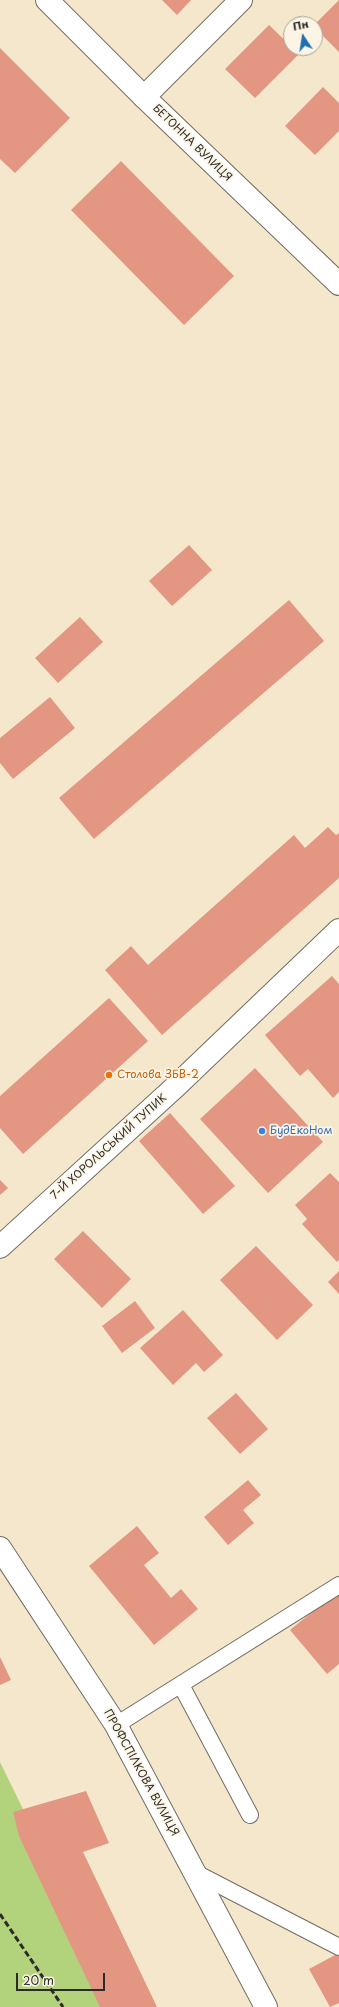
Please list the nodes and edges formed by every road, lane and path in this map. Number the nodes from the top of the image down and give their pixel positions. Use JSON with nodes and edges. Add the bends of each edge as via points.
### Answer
{"nodes":[{"id":1,"x":47,"y":0,"type":"edge"},
{"id":2,"x":241,"y":0,"type":"edge"},
{"id":3,"x":144,"y":97,"type":"junction"},
{"id":4,"x":339,"y":284,"type":"edge"},
{"id":5,"x":339,"y":930,"type":"edge"},
{"id":6,"x":0,"y":1247,"type":"edge"},
{"id":7,"x":0,"y":1548,"type":"edge"},
{"id":8,"x":339,"y":1585,"type":"edge"},
{"id":9,"x":181,"y":1685,"type":"junction"},
{"id":10,"x":116,"y":1725,"type":"junction"},
{"id":11,"x":250,"y":1815,"type":"dead end"},
{"id":12,"x":196,"y":1873,"type":"junction"},
{"id":13,"x":339,"y":1947,"type":"edge"},
{"id":14,"x":266,"y":2007,"type":"edge"}],
"edges":[{"from":1,"to":3,"type":"street","name":"БЕТОННА ВУЛИЦЯ"},
{"from":2,"to":3,"type":"street"},
{"from":3,"to":4,"type":"street","name":"БЕТОННА ВУЛИЦЯ"},
{"from":5,"to":6,"type":"street","name":"7-Й ХОРОЛЬСЬКИЙ ТУПИК","via":[[174,1088]]},
{"from":7,"to":10,"type":"street","name":"ПРОФСПІЛКОВА ВУЛИЦЯ"},
{"from":8,"to":9,"type":"lane"},
{"from":9,"to":10,"type":"lane"},
{"from":9,"to":11,"type":"lane"},
{"from":10,"to":12,"type":"street","name":"ПРОФСПІЛКОВА ВУЛИЦЯ"},
{"from":12,"to":13,"type":"lane"},
{"from":12,"to":14,"type":"street","name":"ПРОФСПІЛКОВА ВУЛИЦЯ"}]}
